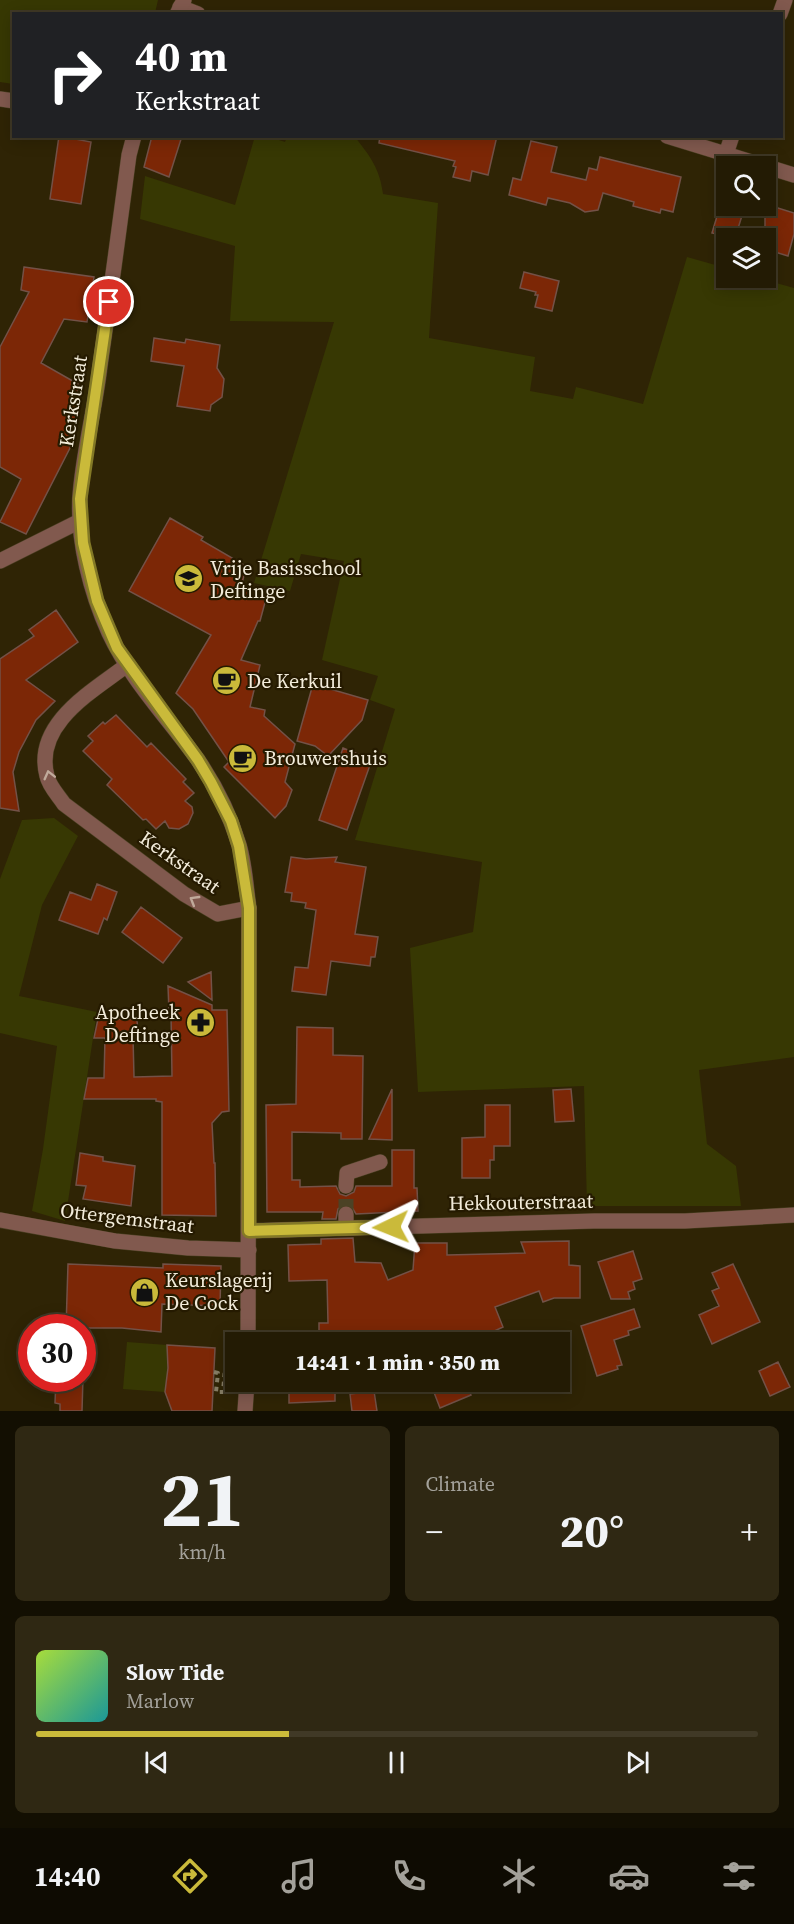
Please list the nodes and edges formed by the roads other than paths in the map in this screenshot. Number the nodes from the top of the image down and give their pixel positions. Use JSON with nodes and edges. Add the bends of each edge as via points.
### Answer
{"nodes":[{"id":1,"x":133,"y":138,"type":"edge"},
{"id":2,"x":674,"y":138,"type":"edge"},
{"id":3,"x":731,"y":138,"type":"edge"},
{"id":4,"x":726,"y":154,"type":"junction"},
{"id":5,"x":794,"y":175,"type":"edge"},
{"id":6,"x":80,"y":520,"type":"junction"},
{"id":7,"x":0,"y":561,"type":"edge"},
{"id":8,"x":127,"y":665,"type":"junction"},
{"id":9,"x":249,"y":908,"type":"junction"},
{"id":10,"x":380,"y":1162,"type":"dead end"},
{"id":11,"x":346,"y":1186,"type":"tunnel mouth"},
{"id":12,"x":794,"y":1215,"type":"edge"},
{"id":13,"x":0,"y":1220,"type":"edge"},
{"id":14,"x":249,"y":1231,"type":"junction"},
{"id":15,"x":249,"y":1250,"type":"junction"},
{"id":16,"x":248,"y":1332,"type":"edge"},
{"id":17,"x":246,"y":1392,"type":"edge"},
{"id":18,"x":245,"y":1411,"type":"edge"}],
"edges":[{"from":1,"to":6,"type":"street","name":"Kerkstraat","via":[[82,475]]},
{"from":2,"to":4,"type":"street"},
{"from":3,"to":4,"type":"street"},
{"from":4,"to":5,"type":"street"},
{"from":6,"to":7,"type":"street"},
{"from":6,"to":8,"type":"street","name":"Kerkstraat","via":[[99,606]]},
{"from":8,"to":9,"type":"street","name":"Kerkstraat","via":[[198,760],[222,802],[239,846]]},
{"from":9,"to":8,"type":"street","name":"Kerkstraat","one_way":true,"via":[[218,914],[184,894],[64,804],[52,787],[46,775],[46,753],[56,724]]},
{"from":9,"to":14,"type":"street","name":"Kerkstraat"},
{"from":10,"to":11,"type":"street","via":[[347,1173]]},
{"from":12,"to":14,"type":"street","name":"Hekkouterstraat","via":[[696,1221],[346,1221]]},
{"from":13,"to":15,"type":"street","name":"Ottergemstraat","via":[[115,1241]]},
{"from":14,"to":15,"type":"street","name":"Kerkstraat"},
{"from":15,"to":16,"type":"street","name":"Kerkstraat"},
{"from":17,"to":18,"type":"street"}]}
